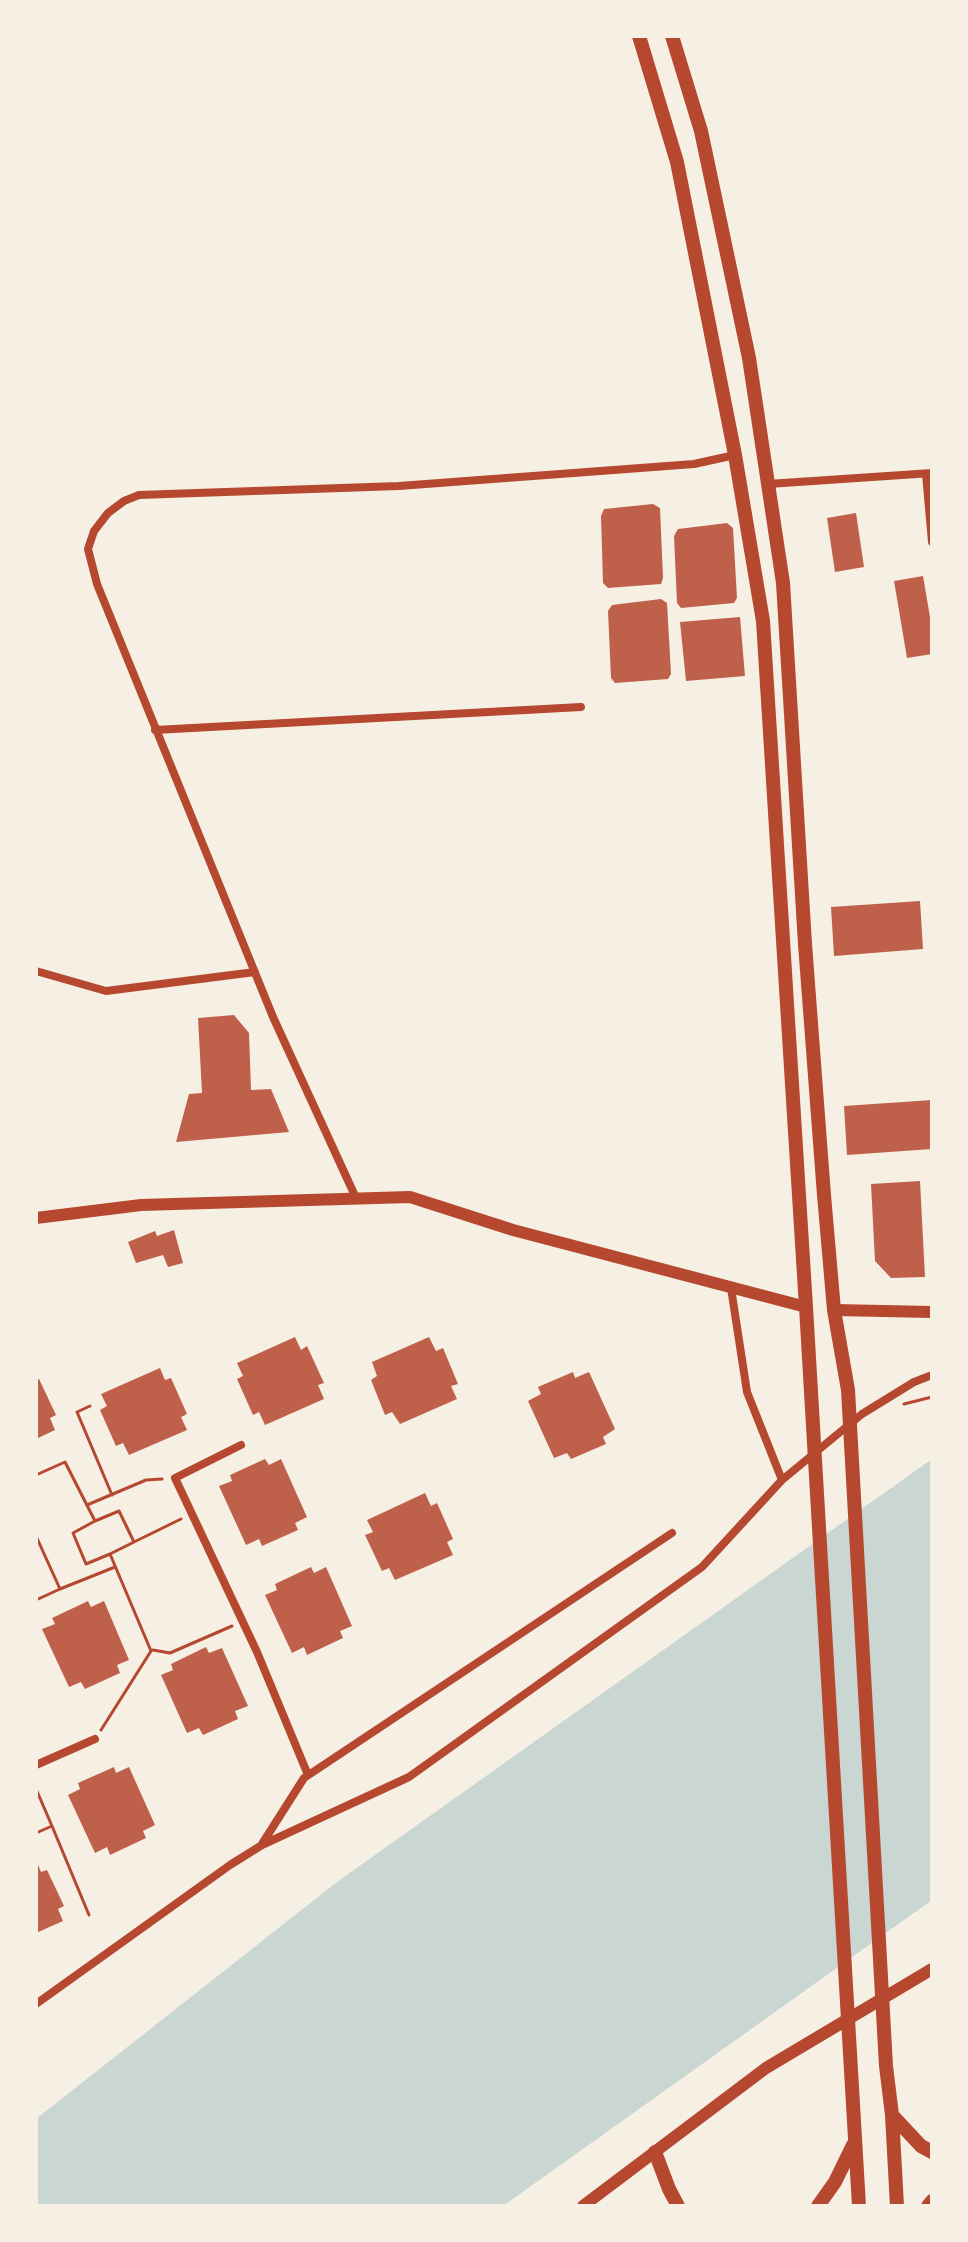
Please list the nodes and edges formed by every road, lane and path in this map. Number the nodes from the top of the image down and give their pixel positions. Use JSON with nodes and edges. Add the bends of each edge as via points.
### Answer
{"nodes":[{"id":1,"x":639,"y":36,"type":"edge"},
{"id":2,"x":672,"y":36,"type":"edge"},
{"id":3,"x":735,"y":455,"type":"junction"},
{"id":4,"x":929,"y":474,"type":"edge"},
{"id":5,"x":768,"y":484,"type":"junction"},
{"id":6,"x":932,"y":542,"type":"edge"},
{"id":7,"x":581,"y":707,"type":"dead end"},
{"id":8,"x":155,"y":730,"type":"junction"},
{"id":9,"x":36,"y":971,"type":"edge"},
{"id":10,"x":255,"y":972,"type":"junction"},
{"id":11,"x":356,"y":1198,"type":"junction"},
{"id":12,"x":36,"y":1218,"type":"edge"},
{"id":13,"x":731,"y":1288,"type":"junction"},
{"id":14,"x":806,"y":1307,"type":"junction"},
{"id":15,"x":834,"y":1310,"type":"junction"},
{"id":16,"x":932,"y":1312,"type":"edge"},
{"id":17,"x":932,"y":1375,"type":"edge"},
{"id":18,"x":90,"y":1406,"type":"dead end"},
{"id":19,"x":241,"y":1445,"type":"dead end"},
{"id":20,"x":36,"y":1475,"type":"edge"},
{"id":21,"x":175,"y":1478,"type":"junction"},
{"id":22,"x":782,"y":1480,"type":"junction"},
{"id":23,"x":112,"y":1495,"type":"junction"},
{"id":24,"x":87,"y":1505,"type":"junction"},
{"id":25,"x":192,"y":1514,"type":"junction"},
{"id":26,"x":95,"y":1521,"type":"junction"},
{"id":27,"x":672,"y":1533,"type":"dead end"},
{"id":28,"x":36,"y":1536,"type":"edge"},
{"id":29,"x":134,"y":1542,"type":"junction"},
{"id":30,"x":110,"y":1554,"type":"junction"},
{"id":31,"x":115,"y":1567,"type":"junction"},
{"id":32,"x":60,"y":1589,"type":"junction"},
{"id":33,"x":36,"y":1600,"type":"edge"},
{"id":34,"x":242,"y":1622,"type":"junction"},
{"id":35,"x":151,"y":1650,"type":"junction"},
{"id":36,"x":95,"y":1739,"type":"joint"},
{"id":37,"x":36,"y":1765,"type":"edge"},
{"id":38,"x":308,"y":1775,"type":"junction"},
{"id":39,"x":36,"y":1789,"type":"edge"},
{"id":40,"x":52,"y":1826,"type":"junction"},
{"id":41,"x":36,"y":1833,"type":"edge"},
{"id":42,"x":262,"y":1845,"type":"junction"},
{"id":43,"x":89,"y":1915,"type":"dead end"},
{"id":44,"x":932,"y":1969,"type":"edge"},
{"id":45,"x":36,"y":2004,"type":"edge"},
{"id":46,"x":892,"y":2115,"type":"junction"},
{"id":47,"x":855,"y":2141,"type":"junction"},
{"id":48,"x":655,"y":2152,"type":"junction"},
{"id":49,"x":932,"y":2152,"type":"edge"},
{"id":50,"x":583,"y":2206,"type":"edge"},
{"id":51,"x":678,"y":2206,"type":"edge"},
{"id":52,"x":818,"y":2206,"type":"edge"},
{"id":53,"x":859,"y":2206,"type":"edge"},
{"id":54,"x":897,"y":2206,"type":"edge"}],
"edges":[{"from":1,"to":3,"type":"main road","via":[[677,162]]},
{"from":2,"to":5,"type":"main road","via":[[701,131],[727,252]]},
{"from":3,"to":8,"type":"street","via":[[678,466],[399,486],[139,495],[124,501],[94,531],[88,549]]},
{"from":3,"to":14,"type":"main road","via":[[763,621]]},
{"from":4,"to":5,"type":"street"},
{"from":4,"to":6,"type":"street"},
{"from":5,"to":15,"type":"main road","via":[[784,598]]},
{"from":7,"to":8,"type":"street"},
{"from":8,"to":10,"type":"street"},
{"from":9,"to":10,"type":"street","via":[[106,991]]},
{"from":10,"to":11,"type":"street"},
{"from":11,"to":12,"type":"street","via":[[141,1205]]},
{"from":11,"to":13,"type":"street","via":[[410,1197]]},
{"from":13,"to":14,"type":"street"},
{"from":13,"to":22,"type":"street","via":[[747,1392]]},
{"from":14,"to":47,"type":"main road"},
{"from":15,"to":16,"type":"street"},
{"from":15,"to":46,"type":"main road","via":[[848,1390]]},
{"from":17,"to":22,"type":"street","via":[[862,1414]]},
{"from":18,"to":23,"type":"path","via":[[77,1412]]},
{"from":19,"to":21,"type":"street"},
{"from":20,"to":24,"type":"path","via":[[65,1462]]},
{"from":21,"to":23,"type":"path","via":[[146,1480]]},
{"from":21,"to":25,"type":"street"},
{"from":22,"to":42,"type":"street","via":[[702,1567],[409,1777]]},
{"from":23,"to":24,"type":"path"},
{"from":24,"to":26,"type":"path"},
{"from":25,"to":29,"type":"path"},
{"from":25,"to":34,"type":"street"},
{"from":26,"to":29,"type":"path","via":[[119,1511]]},
{"from":26,"to":30,"type":"path","via":[[73,1533],[86,1564]]},
{"from":27,"to":38,"type":"street"},
{"from":28,"to":32,"type":"path"},
{"from":29,"to":30,"type":"path"},
{"from":30,"to":31,"type":"path"},
{"from":31,"to":32,"type":"path"},
{"from":31,"to":35,"type":"path"},
{"from":32,"to":33,"type":"path"},
{"from":34,"to":35,"type":"path","via":[[170,1653]]},
{"from":34,"to":38,"type":"street"},
{"from":35,"to":36,"type":"path"},
{"from":36,"to":37,"type":"street"},
{"from":38,"to":42,"type":"street"},
{"from":39,"to":40,"type":"path"},
{"from":40,"to":41,"type":"path"},
{"from":40,"to":43,"type":"path"},
{"from":42,"to":45,"type":"street"},
{"from":44,"to":48,"type":"street","via":[[766,2068]]},
{"from":46,"to":49,"type":"main road"},
{"from":46,"to":54,"type":"main road"},
{"from":47,"to":52,"type":"main road"},
{"from":47,"to":53,"type":"main road"},
{"from":48,"to":50,"type":"street"},
{"from":48,"to":51,"type":"main road"}]}
